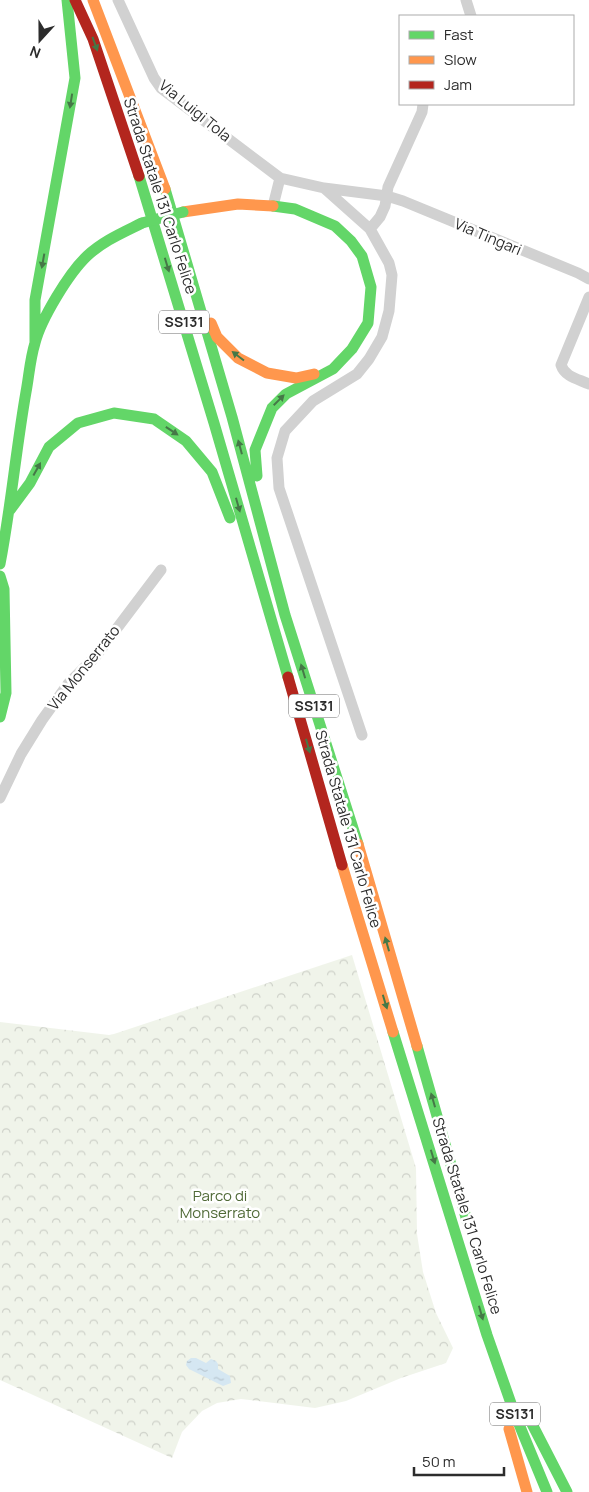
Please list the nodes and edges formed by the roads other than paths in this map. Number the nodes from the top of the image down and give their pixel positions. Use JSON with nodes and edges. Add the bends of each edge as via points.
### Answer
{"nodes":[{"id":1,"x":67,"y":0,"type":"edge"},
{"id":2,"x":75,"y":0,"type":"edge"},
{"id":3,"x":93,"y":0,"type":"edge"},
{"id":4,"x":118,"y":0,"type":"edge"},
{"id":5,"x":466,"y":0,"type":"edge"},
{"id":6,"x":471,"y":15,"type":"edge"},
{"id":7,"x":423,"y":105,"type":"edge"},
{"id":8,"x":280,"y":178,"type":"junction"},
{"id":9,"x":324,"y":188,"type":"junction"},
{"id":10,"x":387,"y":196,"type":"junction"},
{"id":11,"x":273,"y":206,"type":"junction"},
{"id":12,"x":370,"y":229,"type":"junction"},
{"id":13,"x":589,"y":279,"type":"edge"},
{"id":14,"x":191,"y":280,"type":"junction"},
{"id":15,"x":589,"y":297,"type":"edge"},
{"id":16,"x":35,"y":342,"type":"junction"},
{"id":17,"x":333,"y":369,"type":"junction"},
{"id":18,"x":589,"y":384,"type":"edge"},
{"id":19,"x":10,"y":510,"type":"junction"},
{"id":20,"x":0,"y":564,"type":"edge"},
{"id":21,"x":161,"y":570,"type":"dead end"},
{"id":22,"x":0,"y":576,"type":"edge"},
{"id":23,"x":286,"y":615,"type":"junction"},
{"id":24,"x":280,"y":649,"type":"junction"},
{"id":25,"x":0,"y":671,"type":"edge"},
{"id":26,"x":5,"y":685,"type":"junction"},
{"id":27,"x":0,"y":717,"type":"edge"},
{"id":28,"x":362,"y":735,"type":"dead end"},
{"id":29,"x":0,"y":798,"type":"edge"},
{"id":30,"x":470,"y":1231,"type":"dead end"},
{"id":31,"x":487,"y":1335,"type":"junction"},
{"id":32,"x":527,"y":1492,"type":"edge"},
{"id":33,"x":546,"y":1492,"type":"edge"},
{"id":34,"x":559,"y":1492,"type":"edge"},
{"id":35,"x":567,"y":1492,"type":"edge"}],
"edges":[{"from":1,"to":16,"type":"main road","one_way":true,"via":[[75,78],[35,300]]},
{"from":2,"to":24,"type":"main road","name":"Strada Statale 131 Carlo Felice","number":"SS131","one_way":true,"via":[[93,39],[138,173]]},
{"from":3,"to":14,"type":"main road","name":"Strada Statale 131 Carlo Felice","number":"SS131","via":[[161,175]]},
{"from":4,"to":8,"type":"street","name":"Via Luigi Tola","via":[[154,78],[162,88]]},
{"from":5,"to":6,"type":"street"},
{"from":7,"to":10,"type":"street"},
{"from":8,"to":9,"type":"street","name":"Via Tingari"},
{"from":8,"to":11,"type":"street"},
{"from":9,"to":10,"type":"street","name":"Via Tingari"},
{"from":9,"to":12,"type":"street","name":"Via Tingari"},
{"from":10,"to":12,"type":"street","via":[[380,217]]},
{"from":10,"to":13,"type":"street","name":"Via Tingari"},
{"from":11,"to":16,"type":"main road","bridge":true,"via":[[251,203],[183,212],[142,223],[105,241],[72,272]]},
{"from":11,"to":17,"type":"main road","via":[[295,209],[335,226],[362,256],[371,287],[368,323],[352,349]]},
{"from":12,"to":28,"type":"street","via":[[392,275],[389,312],[382,337],[357,374],[313,401],[285,431],[277,458],[279,488]]},
{"from":17,"to":14,"type":"main road","one_way":true,"via":[[296,378],[267,372],[238,358],[217,337]]},
{"from":23,"to":14,"type":"main road","name":"Strada Statale 131 Carlo Felice","number":"SS131","one_way":true},
{"from":15,"to":18,"type":"street","via":[[561,365],[570,376]]},
{"from":16,"to":19,"type":"main road","via":[[18,437]]},
{"from":23,"to":17,"type":"main road","one_way":true,"via":[[257,475],[255,450],[272,408],[286,394]]},
{"from":19,"to":20,"type":"main road"},
{"from":19,"to":24,"type":"main road","one_way":true,"via":[[50,447],[78,423],[114,413],[154,419],[186,441],[212,472]]},
{"from":21,"to":29,"type":"street","name":"Via Monserrato","via":[[96,656],[68,684],[42,720]]},
{"from":22,"to":26,"type":"main road","via":[[4,589]]},
{"from":30,"to":23,"type":"main road","name":"Strada Statale 131 Carlo Felice","number":"SS131","one_way":true,"via":[[366,870]]},
{"from":24,"to":31,"type":"main road","name":"Strada Statale 131 Carlo Felice","number":"SS131","one_way":true,"via":[[346,878]]},
{"from":25,"to":26,"type":"main road"},
{"from":26,"to":27,"type":"main road"},
{"from":31,"to":32,"type":"main road","via":[[504,1413]]},
{"from":31,"to":33,"type":"main road","name":"Strada Statale 131 Carlo Felice","number":"SS131"},
{"from":34,"to":35,"type":"main road","number":"SS131","via":[[525,1410]]}]}
